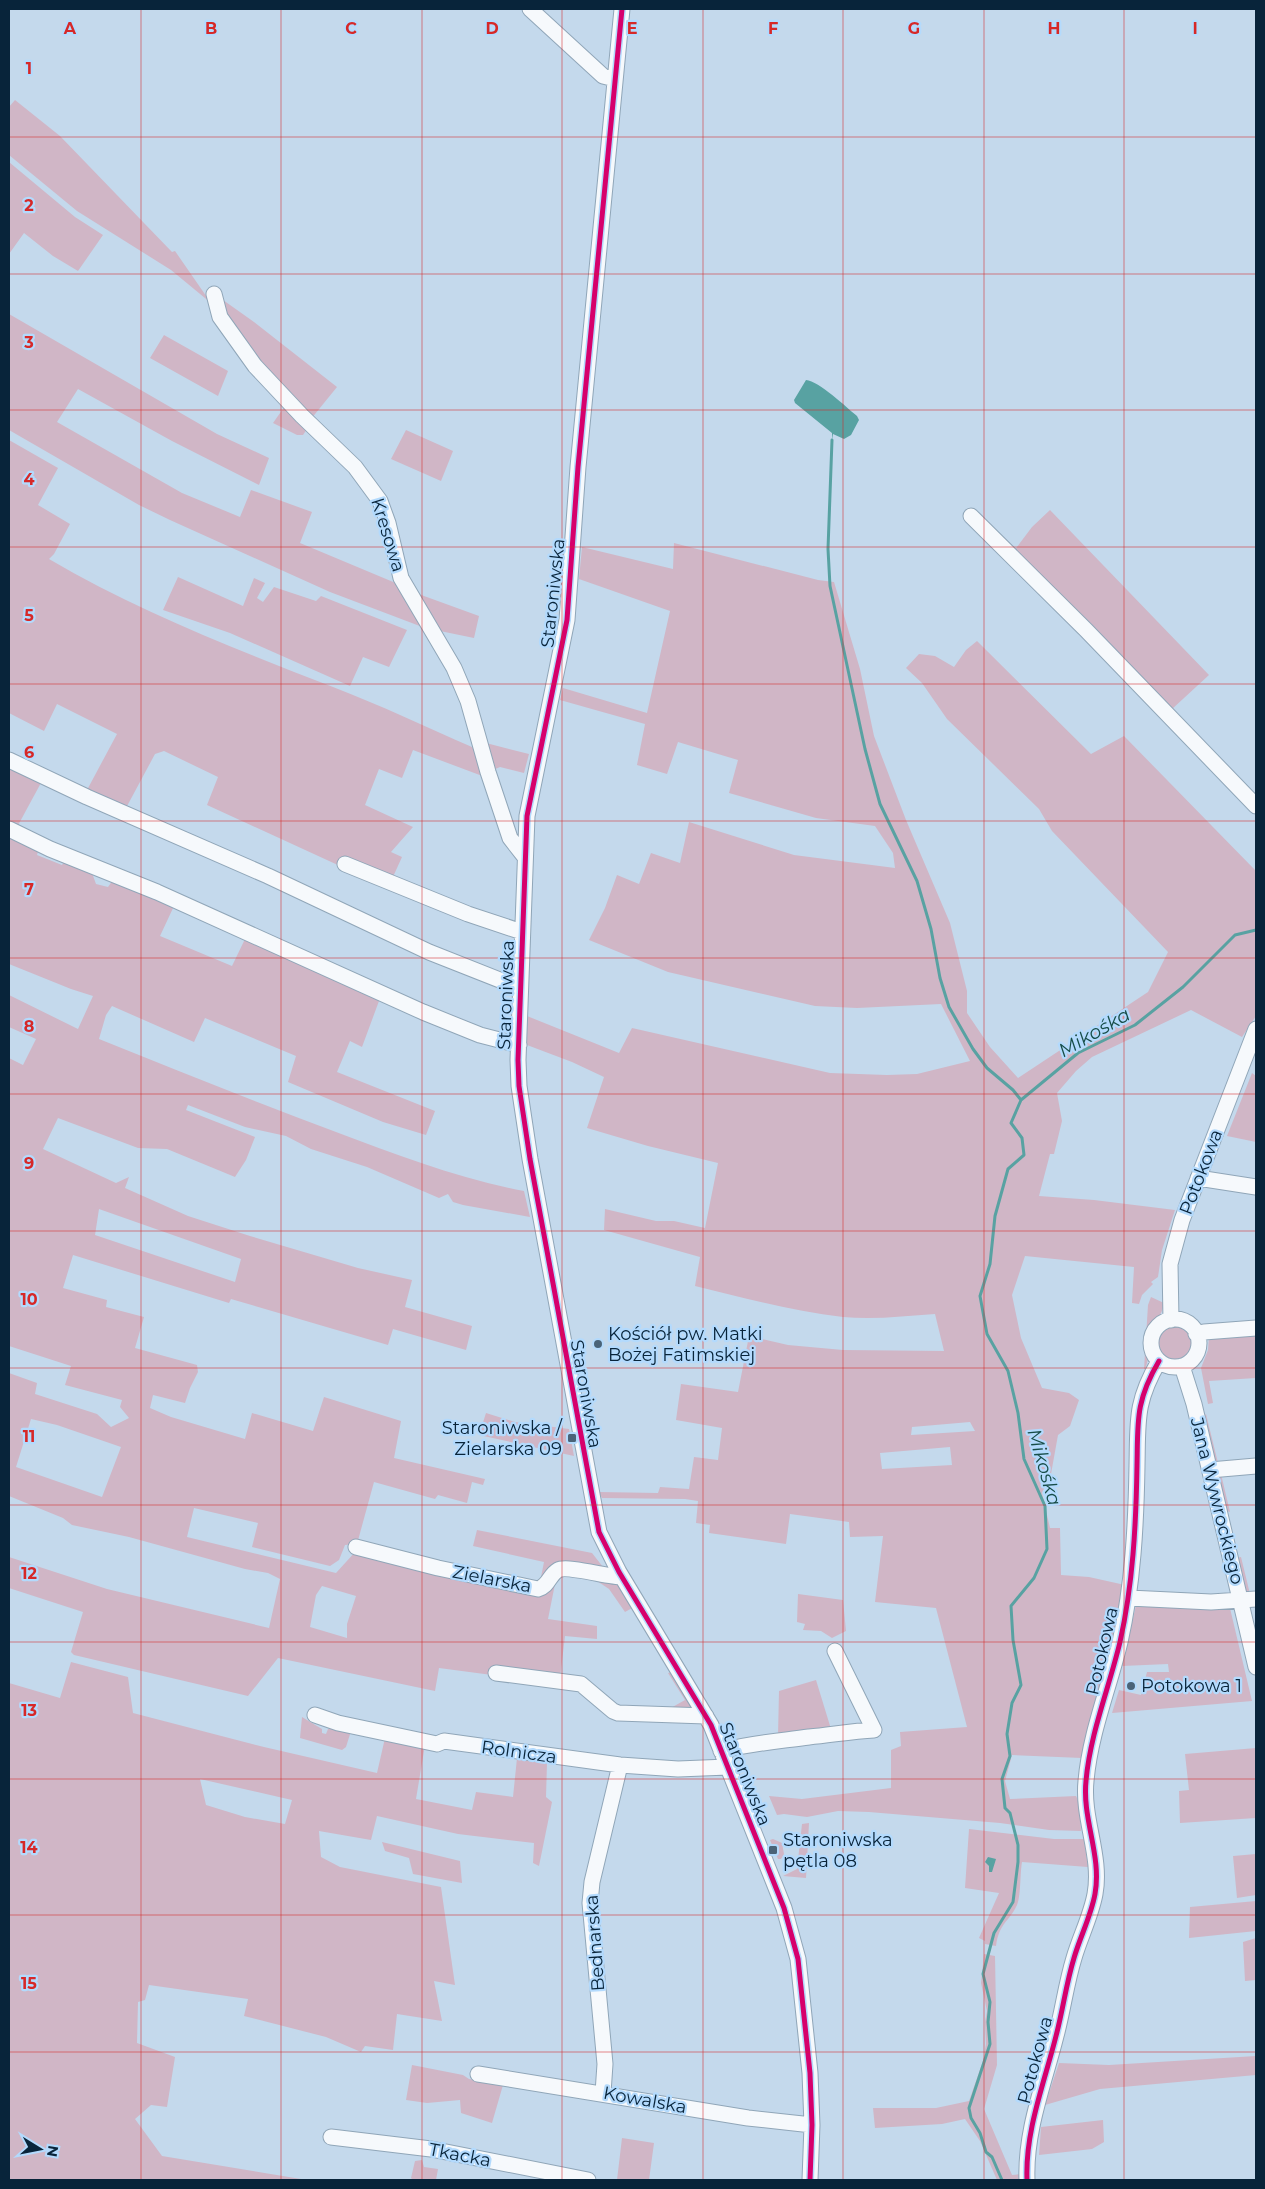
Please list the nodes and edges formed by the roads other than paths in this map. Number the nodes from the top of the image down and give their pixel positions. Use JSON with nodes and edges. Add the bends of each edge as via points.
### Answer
{"nodes":[{"id":1,"x":530,"y":9,"type":"edge"},
{"id":2,"x":622,"y":9,"type":"edge"},
{"id":3,"x":615,"y":79,"type":"junction"},
{"id":4,"x":214,"y":294,"type":"dead end"},
{"id":5,"x":971,"y":516,"type":"dead end"},
{"id":6,"x":9,"y":760,"type":"edge"},
{"id":7,"x":1256,"y":806,"type":"edge"},
{"id":8,"x":501,"y":813,"type":"junction"},
{"id":9,"x":527,"y":816,"type":"junction"},
{"id":10,"x":9,"y":829,"type":"edge"},
{"id":11,"x":524,"y":856,"type":"junction"},
{"id":12,"x":344,"y":864,"type":"dead end"},
{"id":13,"x":522,"y":932,"type":"junction"},
{"id":14,"x":520,"y":988,"type":"junction"},
{"id":15,"x":1256,"y":1029,"type":"edge"},
{"id":16,"x":519,"y":1045,"type":"junction"},
{"id":17,"x":1198,"y":1178,"type":"junction"},
{"id":18,"x":1256,"y":1187,"type":"edge"},
{"id":19,"x":1171,"y":1320,"type":"junction"},
{"id":20,"x":1256,"y":1328,"type":"edge"},
{"id":21,"x":1196,"y":1334,"type":"junction"},
{"id":22,"x":1159,"y":1361,"type":"junction"},
{"id":23,"x":1182,"y":1366,"type":"junction"},
{"id":24,"x":1256,"y":1466,"type":"edge"},
{"id":25,"x":1210,"y":1470,"type":"junction"},
{"id":26,"x":356,"y":1546,"type":"dead end"},
{"id":27,"x":622,"y":1577,"type":"junction"},
{"id":28,"x":1129,"y":1598,"type":"junction"},
{"id":29,"x":1256,"y":1599,"type":"edge"},
{"id":30,"x":1241,"y":1600,"type":"junction"},
{"id":31,"x":835,"y":1651,"type":"dead end"},
{"id":32,"x":1256,"y":1667,"type":"edge"},
{"id":33,"x":496,"y":1673,"type":"dead end"},
{"id":34,"x":315,"y":1715,"type":"dead end"},
{"id":35,"x":706,"y":1716,"type":"junction"},
{"id":36,"x":721,"y":1751,"type":"junction"},
{"id":37,"x":620,"y":1765,"type":"junction"},
{"id":38,"x":728,"y":1767,"type":"junction"},
{"id":39,"x":478,"y":2074,"type":"dead end"},
{"id":40,"x":603,"y":2093,"type":"junction"},
{"id":41,"x":812,"y":2125,"type":"junction"},
{"id":42,"x":331,"y":2137,"type":"dead end"},
{"id":43,"x":588,"y":2180,"type":"edge"},
{"id":44,"x":810,"y":2180,"type":"edge"},
{"id":45,"x":1028,"y":2180,"type":"edge"}],
"edges":[{"from":1,"to":3,"type":"street","via":[[603,76]]},
{"from":2,"to":3,"type":"street","name":"Staroniwska"},
{"from":3,"to":9,"type":"street","name":"Staroniwska","via":[[566,623]]},
{"from":4,"to":8,"type":"street","name":"Kresowa","via":[[220,317],[255,366],[355,467],[380,501],[401,578],[443,647],[463,689]]},
{"from":5,"to":7,"type":"street"},
{"from":6,"to":14,"type":"street","via":[[429,952]]},
{"from":8,"to":9,"type":"street"},
{"from":8,"to":11,"type":"street","name":"Kresowa","via":[[510,838]]},
{"from":9,"to":11,"type":"street","name":"Staroniwska"},
{"from":10,"to":16,"type":"street","via":[[423,1012],[480,1035]]},
{"from":11,"to":13,"type":"street","name":"Staroniwska"},
{"from":12,"to":13,"type":"street"},
{"from":13,"to":14,"type":"street","name":"Staroniwska"},
{"from":14,"to":16,"type":"street","name":"Staroniwska"},
{"from":15,"to":17,"type":"street","name":"Potokowa"},
{"from":16,"to":27,"type":"street","name":"Staroniwska","via":[[524,1129],[594,1512],[599,1532]]},
{"from":17,"to":18,"type":"street"},
{"from":17,"to":19,"type":"street","name":"Potokowa","via":[[1170,1264]]},
{"from":19,"to":21,"type":"street","via":[[1186,1322]]},
{"from":19,"to":22,"type":"street","via":[[1160,1324],[1153,1334],[1152,1352]]},
{"from":20,"to":21,"type":"street"},
{"from":21,"to":23,"type":"street","via":[[1198,1349]]},
{"from":22,"to":23,"type":"street","via":[[1170,1366]]},
{"from":22,"to":28,"type":"street","name":"Potokowa","via":[[1145,1386],[1138,1416]]},
{"from":23,"to":25,"type":"street","name":"Jana Wywrockiego"},
{"from":24,"to":25,"type":"street"},
{"from":25,"to":30,"type":"street","name":"Jana Wywrockiego"},
{"from":26,"to":27,"type":"street","name":"Zielarska","via":[[438,1568],[538,1589],[560,1569]]},
{"from":27,"to":35,"type":"street","name":"Staroniwska"},
{"from":28,"to":30,"type":"street","via":[[1211,1602]]},
{"from":28,"to":45,"type":"street","name":"Potokowa","via":[[1085,1783],[1096,1867],[1095,1894],[1070,1970],[1057,2034],[1033,2120]]},
{"from":29,"to":30,"type":"street"},
{"from":30,"to":32,"type":"street","name":"Jana Wywrockiego"},
{"from":31,"to":36,"type":"street","via":[[874,1730],[749,1744]]},
{"from":33,"to":35,"type":"street","via":[[581,1684],[613,1711]]},
{"from":34,"to":37,"type":"street","name":"Rolnicza","via":[[356,1728],[437,1744],[444,1741]]},
{"from":35,"to":36,"type":"street","name":"Staroniwska"},
{"from":36,"to":38,"type":"street","name":"Staroniwska"},
{"from":37,"to":38,"type":"street","name":"Rolnicza","via":[[678,1769]]},
{"from":37,"to":40,"type":"street","name":"Bednarska","via":[[592,1882],[590,1903],[605,2064]]},
{"from":38,"to":41,"type":"street","name":"Staroniwska","via":[[793,1934],[802,1988]]},
{"from":39,"to":40,"type":"street","name":"Kowalska"},
{"from":40,"to":41,"type":"street","name":"Kowalska","via":[[748,2118]]},
{"from":41,"to":44,"type":"street","name":"Staroniwska"},
{"from":42,"to":43,"type":"street","name":"Tkacka","via":[[430,2149]]}]}
